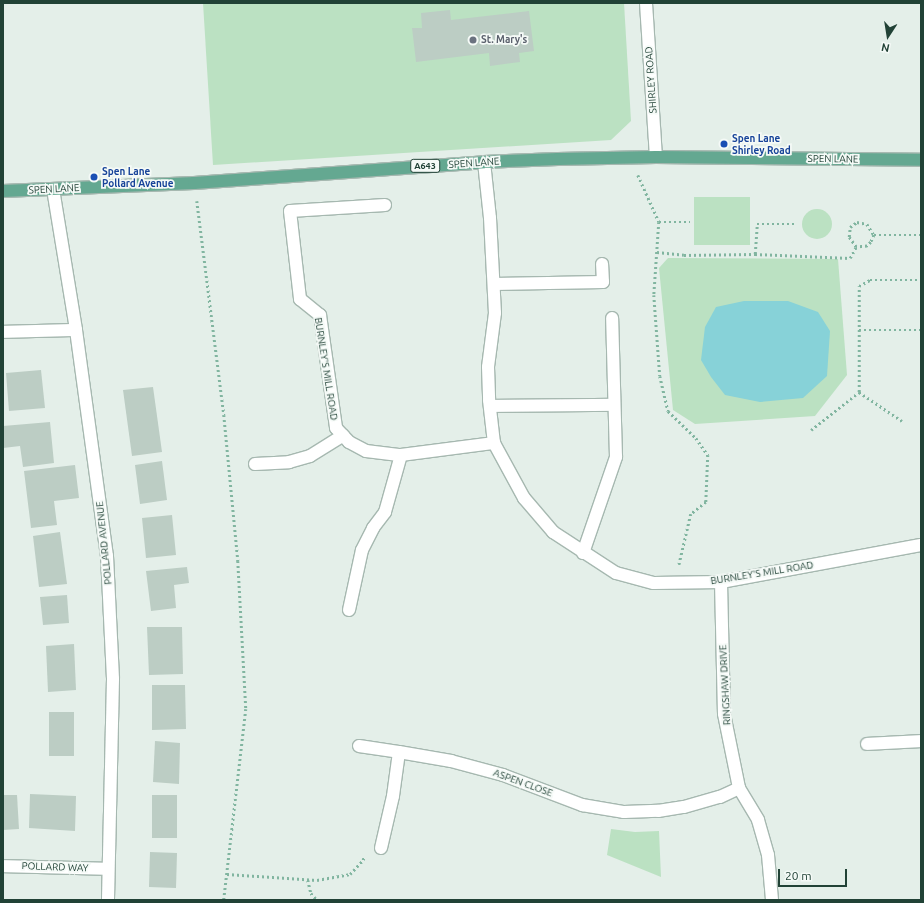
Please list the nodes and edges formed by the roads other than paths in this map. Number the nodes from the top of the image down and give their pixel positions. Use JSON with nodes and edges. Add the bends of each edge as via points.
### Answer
{"nodes":[{"id":1,"x":646,"y":3,"type":"edge"},
{"id":2,"x":656,"y":157,"type":"junction"},
{"id":3,"x":921,"y":160,"type":"edge"},
{"id":4,"x":484,"y":162,"type":"junction"},
{"id":5,"x":53,"y":189,"type":"junction"},
{"id":6,"x":3,"y":191,"type":"edge"},
{"id":7,"x":385,"y":205,"type":"dead end"},
{"id":8,"x":602,"y":264,"type":"dead end"},
{"id":9,"x":494,"y":284,"type":"junction"},
{"id":10,"x":612,"y":318,"type":"dead end"},
{"id":11,"x":76,"y":330,"type":"junction"},
{"id":12,"x":3,"y":332,"type":"edge"},
{"id":13,"x":614,"y":405,"type":"junction"},
{"id":14,"x":490,"y":406,"type":"junction"},
{"id":15,"x":343,"y":435,"type":"junction"},
{"id":16,"x":494,"y":443,"type":"junction"},
{"id":17,"x":401,"y":455,"type":"junction"},
{"id":18,"x":255,"y":464,"type":"dead end"},
{"id":19,"x":921,"y":545,"type":"edge"},
{"id":20,"x":583,"y":553,"type":"junction"},
{"id":21,"x":721,"y":582,"type":"junction"},
{"id":22,"x":349,"y":610,"type":"dead end"},
{"id":23,"x":921,"y":741,"type":"edge"},
{"id":24,"x":868,"y":744,"type":"dead end"},
{"id":25,"x":359,"y":746,"type":"dead end"},
{"id":26,"x":399,"y":752,"type":"junction"},
{"id":27,"x":739,"y":788,"type":"junction"},
{"id":28,"x":380,"y":848,"type":"dead end"},
{"id":29,"x":3,"y":866,"type":"edge"},
{"id":30,"x":108,"y":869,"type":"junction"},
{"id":31,"x":108,"y":900,"type":"edge"},
{"id":32,"x":772,"y":900,"type":"edge"}],
"edges":[{"from":1,"to":2,"type":"street","name":"SHIRLEY ROAD"},
{"from":2,"to":3,"type":"main road","name":"SPEN LANE","number":"A643"},
{"from":2,"to":4,"type":"main road","name":"SPEN LANE","number":"A643"},
{"from":4,"to":5,"type":"main road","name":"SPEN LANE","number":"A643","via":[[194,183]]},
{"from":4,"to":9,"type":"street","name":"BURNLEY'S MILL ROAD"},
{"from":5,"to":6,"type":"main road","name":"SPEN LANE","number":"A643"},
{"from":5,"to":11,"type":"street","name":"POLLARD AVENUE"},
{"from":7,"to":15,"type":"street","name":"BURNLEY'S MILL ROAD","via":[[290,211],[300,300],[320,315],[336,428]]},
{"from":8,"to":9,"type":"street","via":[[603,282]]},
{"from":9,"to":14,"type":"street","name":"BURNLEY'S MILL ROAD","via":[[495,314],[488,367]]},
{"from":10,"to":13,"type":"street"},
{"from":11,"to":12,"type":"street"},
{"from":11,"to":30,"type":"street","name":"POLLARD AVENUE","via":[[107,556],[112,679]]},
{"from":13,"to":14,"type":"street"},
{"from":13,"to":20,"type":"street","via":[[616,457]]},
{"from":14,"to":16,"type":"street","name":"BURNLEY'S MILL ROAD"},
{"from":15,"to":17,"type":"street","name":"BURNLEY'S MILL ROAD","via":[[349,442],[366,451]]},
{"from":15,"to":18,"type":"street","via":[[310,456],[289,462]]},
{"from":16,"to":17,"type":"street","name":"BURNLEY'S MILL ROAD"},
{"from":16,"to":20,"type":"street","name":"BURNLEY'S MILL ROAD","via":[[524,498],[553,532]]},
{"from":17,"to":22,"type":"street","via":[[386,512],[373,528],[362,550]]},
{"from":19,"to":21,"type":"street","name":"BURNLEY'S MILL ROAD"},
{"from":20,"to":21,"type":"street","name":"BURNLEY'S MILL ROAD","via":[[616,573],[654,583]]},
{"from":21,"to":27,"type":"street","name":"RINGSHAW DRIVE","via":[[724,714]]},
{"from":23,"to":24,"type":"street"},
{"from":25,"to":26,"type":"street","name":"ASPEN CLOSE"},
{"from":26,"to":27,"type":"street","name":"ASPEN CLOSE","via":[[451,761],[503,775],[582,805],[624,812],[658,812],[684,807],[720,797]]},
{"from":26,"to":28,"type":"street","via":[[393,796]]},
{"from":27,"to":32,"type":"street","name":"RINGSHAW DRIVE","via":[[758,820],[768,855]]},
{"from":29,"to":30,"type":"street","name":"POLLARD WAY"},
{"from":30,"to":31,"type":"street","name":"POLLARD AVENUE"}]}
